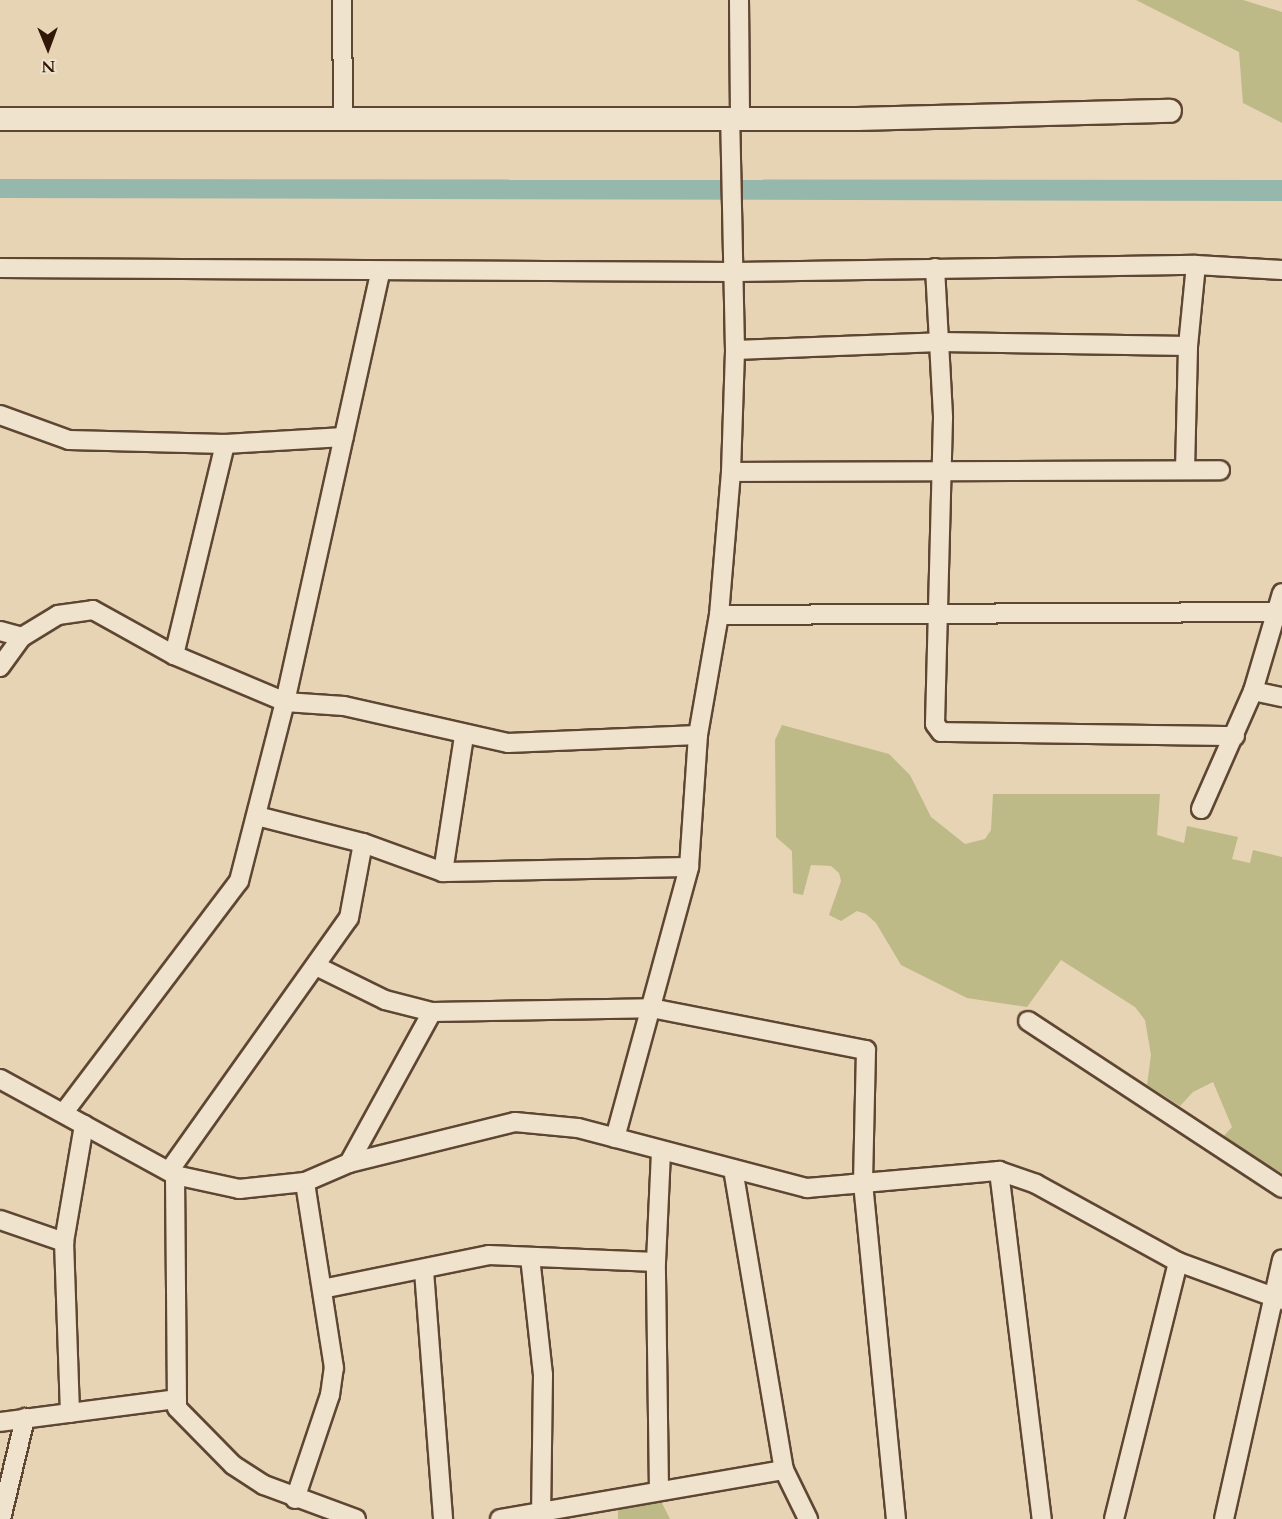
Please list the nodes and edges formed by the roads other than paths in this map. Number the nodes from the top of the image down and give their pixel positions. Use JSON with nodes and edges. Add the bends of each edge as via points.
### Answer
{"nodes":[{"id":1,"x":342,"y":0,"type":"edge"},
{"id":2,"x":739,"y":0,"type":"edge"},
{"id":3,"x":1170,"y":111,"type":"dead end"},
{"id":4,"x":0,"y":119,"type":"edge"},
{"id":5,"x":343,"y":119,"type":"junction"},
{"id":6,"x":735,"y":119,"type":"junction"},
{"id":7,"x":1196,"y":265,"type":"junction"},
{"id":8,"x":0,"y":268,"type":"edge"},
{"id":9,"x":935,"y":268,"type":"junction"},
{"id":10,"x":1282,"y":270,"type":"edge"},
{"id":11,"x":380,"y":272,"type":"junction"},
{"id":12,"x":736,"y":272,"type":"junction"},
{"id":13,"x":940,"y":342,"type":"junction"},
{"id":14,"x":1188,"y":346,"type":"junction"},
{"id":15,"x":735,"y":350,"type":"junction"},
{"id":16,"x":0,"y":415,"type":"edge"},
{"id":17,"x":344,"y":437,"type":"junction"},
{"id":18,"x":225,"y":444,"type":"junction"},
{"id":19,"x":1185,"y":470,"type":"junction"},
{"id":20,"x":1220,"y":470,"type":"dead end"},
{"id":21,"x":731,"y":472,"type":"junction"},
{"id":22,"x":942,"y":472,"type":"junction"},
{"id":23,"x":1282,"y":593,"type":"edge"},
{"id":24,"x":940,"y":612,"type":"junction"},
{"id":25,"x":1275,"y":612,"type":"junction"},
{"id":26,"x":719,"y":615,"type":"junction"},
{"id":27,"x":0,"y":631,"type":"edge"},
{"id":28,"x":22,"y":637,"type":"junction"},
{"id":29,"x":174,"y":655,"type":"junction"},
{"id":30,"x":0,"y":667,"type":"edge"},
{"id":31,"x":1253,"y":691,"type":"junction"},
{"id":32,"x":1282,"y":698,"type":"edge"},
{"id":33,"x":285,"y":702,"type":"junction"},
{"id":34,"x":698,"y":735,"type":"junction"},
{"id":35,"x":464,"y":736,"type":"junction"},
{"id":36,"x":1235,"y":736,"type":"junction"},
{"id":37,"x":1201,"y":809,"type":"dead end"},
{"id":38,"x":257,"y":816,"type":"junction"},
{"id":39,"x":363,"y":843,"type":"junction"},
{"id":40,"x":689,"y":867,"type":"junction"},
{"id":41,"x":443,"y":872,"type":"junction"},
{"id":42,"x":316,"y":966,"type":"junction"},
{"id":43,"x":651,"y":1008,"type":"junction"},
{"id":44,"x":432,"y":1012,"type":"junction"},
{"id":45,"x":1028,"y":1021,"type":"dead end"},
{"id":46,"x":0,"y":1079,"type":"edge"},
{"id":47,"x":65,"y":1111,"type":"junction"},
{"id":48,"x":84,"y":1125,"type":"junction"},
{"id":49,"x":615,"y":1138,"type":"junction"},
{"id":50,"x":661,"y":1152,"type":"junction"},
{"id":51,"x":350,"y":1163,"type":"junction"},
{"id":52,"x":733,"y":1169,"type":"junction"},
{"id":53,"x":999,"y":1171,"type":"junction"},
{"id":54,"x":172,"y":1173,"type":"junction"},
{"id":55,"x":305,"y":1182,"type":"junction"},
{"id":56,"x":862,"y":1184,"type":"junction"},
{"id":57,"x":1282,"y":1188,"type":"edge"},
{"id":58,"x":0,"y":1220,"type":"edge"},
{"id":59,"x":64,"y":1242,"type":"junction"},
{"id":60,"x":530,"y":1257,"type":"junction"},
{"id":61,"x":1282,"y":1259,"type":"edge"},
{"id":62,"x":656,"y":1262,"type":"junction"},
{"id":63,"x":1178,"y":1262,"type":"junction"},
{"id":64,"x":424,"y":1271,"type":"junction"},
{"id":65,"x":322,"y":1289,"type":"junction"},
{"id":66,"x":1277,"y":1297,"type":"edge"},
{"id":67,"x":177,"y":1399,"type":"junction"},
{"id":68,"x":70,"y":1413,"type":"junction"},
{"id":69,"x":25,"y":1418,"type":"junction"},
{"id":70,"x":0,"y":1422,"type":"edge"},
{"id":71,"x":784,"y":1470,"type":"junction"},
{"id":72,"x":659,"y":1490,"type":"junction"},
{"id":73,"x":295,"y":1499,"type":"junction"},
{"id":74,"x":541,"y":1511,"type":"junction"},
{"id":75,"x":1,"y":1519,"type":"edge"},
{"id":76,"x":356,"y":1519,"type":"edge"},
{"id":77,"x":442,"y":1519,"type":"edge"},
{"id":78,"x":500,"y":1519,"type":"edge"},
{"id":79,"x":808,"y":1519,"type":"edge"},
{"id":80,"x":896,"y":1519,"type":"edge"},
{"id":81,"x":1042,"y":1519,"type":"edge"},
{"id":82,"x":1113,"y":1519,"type":"edge"},
{"id":83,"x":1224,"y":1519,"type":"edge"}],
"edges":[{"from":1,"to":5,"type":"street"},
{"from":2,"to":6,"type":"street"},
{"from":3,"to":6,"type":"street"},
{"from":4,"to":5,"type":"street"},
{"from":5,"to":6,"type":"street"},
{"from":6,"to":12,"type":"street","via":[[732,180]]},
{"from":7,"to":9,"type":"street"},
{"from":7,"to":10,"type":"street"},
{"from":7,"to":14,"type":"street"},
{"from":8,"to":11,"type":"street"},
{"from":9,"to":12,"type":"street"},
{"from":9,"to":13,"type":"street"},
{"from":11,"to":12,"type":"street"},
{"from":11,"to":17,"type":"street"},
{"from":12,"to":15,"type":"street"},
{"from":13,"to":14,"type":"street"},
{"from":13,"to":15,"type":"street"},
{"from":13,"to":22,"type":"street"},
{"from":14,"to":19,"type":"street"},
{"from":15,"to":21,"type":"street"},
{"from":16,"to":18,"type":"street","via":[[69,440]]},
{"from":17,"to":18,"type":"street"},
{"from":17,"to":33,"type":"street"},
{"from":18,"to":29,"type":"street"},
{"from":19,"to":20,"type":"street"},
{"from":19,"to":22,"type":"street"},
{"from":21,"to":22,"type":"street"},
{"from":21,"to":26,"type":"street"},
{"from":22,"to":24,"type":"street"},
{"from":23,"to":25,"type":"street"},
{"from":24,"to":25,"type":"street"},
{"from":24,"to":26,"type":"street"},
{"from":24,"to":36,"type":"street","via":[[935,724],[941,732]]},
{"from":25,"to":31,"type":"street"},
{"from":26,"to":34,"type":"street"},
{"from":27,"to":28,"type":"street"},
{"from":28,"to":29,"type":"street","via":[[58,615],[93,610]]},
{"from":28,"to":30,"type":"street"},
{"from":29,"to":33,"type":"street"},
{"from":31,"to":32,"type":"street"},
{"from":31,"to":36,"type":"street"},
{"from":33,"to":35,"type":"street","via":[[344,706]]},
{"from":33,"to":38,"type":"street"},
{"from":34,"to":35,"type":"street","via":[[508,744]]},
{"from":34,"to":40,"type":"street"},
{"from":35,"to":41,"type":"street"},
{"from":36,"to":37,"type":"street"},
{"from":38,"to":39,"type":"street"},
{"from":38,"to":47,"type":"street","via":[[239,881]]},
{"from":39,"to":41,"type":"street"},
{"from":39,"to":42,"type":"street","via":[[349,918]]},
{"from":40,"to":41,"type":"street"},
{"from":40,"to":43,"type":"street"},
{"from":42,"to":44,"type":"street","via":[[385,1000]]},
{"from":42,"to":54,"type":"street"},
{"from":43,"to":44,"type":"street"},
{"from":43,"to":49,"type":"street"},
{"from":43,"to":56,"type":"street","via":[[866,1050]]},
{"from":44,"to":51,"type":"street"},
{"from":45,"to":57,"type":"street"},
{"from":46,"to":47,"type":"street"},
{"from":47,"to":48,"type":"street"},
{"from":48,"to":54,"type":"street"},
{"from":48,"to":59,"type":"street"},
{"from":49,"to":50,"type":"street"},
{"from":49,"to":51,"type":"street","via":[[578,1128],[515,1122]]},
{"from":50,"to":52,"type":"street"},
{"from":50,"to":62,"type":"street"},
{"from":51,"to":55,"type":"street"},
{"from":52,"to":56,"type":"street","via":[[807,1188]]},
{"from":52,"to":71,"type":"street"},
{"from":53,"to":56,"type":"street"},
{"from":53,"to":63,"type":"street","via":[[1036,1184]]},
{"from":53,"to":81,"type":"street"},
{"from":54,"to":55,"type":"street","via":[[239,1189]]},
{"from":54,"to":67,"type":"street"},
{"from":55,"to":65,"type":"street"},
{"from":56,"to":80,"type":"street"},
{"from":58,"to":59,"type":"street"},
{"from":59,"to":68,"type":"street"},
{"from":60,"to":62,"type":"street"},
{"from":60,"to":64,"type":"street","via":[[489,1255]]},
{"from":60,"to":74,"type":"street","via":[[543,1375]]},
{"from":61,"to":66,"type":"street"},
{"from":62,"to":72,"type":"street"},
{"from":63,"to":66,"type":"street"},
{"from":63,"to":82,"type":"street"},
{"from":64,"to":65,"type":"street"},
{"from":64,"to":77,"type":"street"},
{"from":65,"to":73,"type":"street","via":[[334,1368],[330,1395]]},
{"from":66,"to":83,"type":"street"},
{"from":67,"to":68,"type":"street"},
{"from":67,"to":73,"type":"street","via":[[177,1408],[233,1466]]},
{"from":68,"to":69,"type":"street"},
{"from":69,"to":70,"type":"street"},
{"from":69,"to":75,"type":"street"},
{"from":71,"to":72,"type":"street"},
{"from":71,"to":79,"type":"street"},
{"from":72,"to":74,"type":"street"},
{"from":73,"to":76,"type":"street"},
{"from":74,"to":78,"type":"street"}]}
